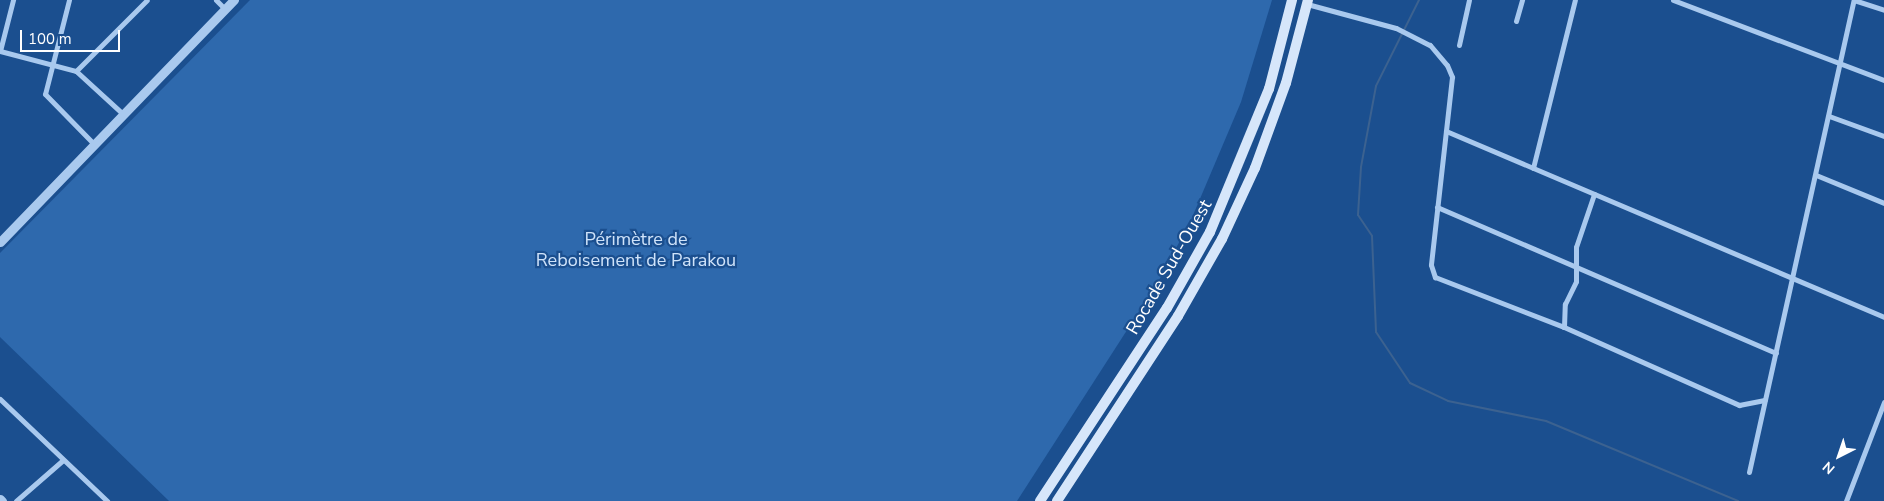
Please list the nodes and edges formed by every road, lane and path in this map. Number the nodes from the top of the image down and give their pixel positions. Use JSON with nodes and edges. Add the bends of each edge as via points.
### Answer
{"nodes":[{"id":1,"x":13,"y":0,"type":"edge"},
{"id":2,"x":69,"y":0,"type":"edge"},
{"id":3,"x":147,"y":0,"type":"edge"},
{"id":4,"x":216,"y":0,"type":"edge"},
{"id":5,"x":234,"y":0,"type":"edge"},
{"id":6,"x":1292,"y":0,"type":"edge"},
{"id":7,"x":1469,"y":0,"type":"edge"},
{"id":8,"x":1522,"y":0,"type":"edge"},
{"id":9,"x":1575,"y":0,"type":"edge"},
{"id":10,"x":1673,"y":0,"type":"edge"},
{"id":11,"x":1854,"y":0,"type":"edge"},
{"id":12,"x":1308,"y":2,"type":"edge"},
{"id":13,"x":225,"y":9,"type":"junction"},
{"id":14,"x":1884,"y":10,"type":"edge"},
{"id":15,"x":1516,"y":21,"type":"dead end"},
{"id":16,"x":1459,"y":45,"type":"dead end"},
{"id":17,"x":0,"y":51,"type":"edge"},
{"id":18,"x":54,"y":64,"type":"junction"},
{"id":19,"x":1840,"y":65,"type":"junction"},
{"id":20,"x":76,"y":71,"type":"junction"},
{"id":21,"x":1884,"y":80,"type":"edge"},
{"id":22,"x":124,"y":115,"type":"junction"},
{"id":23,"x":1829,"y":116,"type":"junction"},
{"id":24,"x":1446,"y":131,"type":"junction"},
{"id":25,"x":1884,"y":136,"type":"edge"},
{"id":26,"x":96,"y":145,"type":"junction"},
{"id":27,"x":1533,"y":168,"type":"junction"},
{"id":28,"x":1816,"y":175,"type":"junction"},
{"id":29,"x":1594,"y":194,"type":"junction"},
{"id":30,"x":1884,"y":203,"type":"edge"},
{"id":31,"x":1437,"y":207,"type":"junction"},
{"id":32,"x":0,"y":242,"type":"edge"},
{"id":33,"x":1576,"y":268,"type":"junction"},
{"id":34,"x":1792,"y":278,"type":"junction"},
{"id":35,"x":1884,"y":317,"type":"edge"},
{"id":36,"x":1564,"y":327,"type":"junction"},
{"id":37,"x":1776,"y":353,"type":"junction"},
{"id":38,"x":0,"y":399,"type":"edge"},
{"id":39,"x":1765,"y":400,"type":"junction"},
{"id":40,"x":1884,"y":402,"type":"edge"},
{"id":41,"x":63,"y":460,"type":"junction"},
{"id":42,"x":1749,"y":472,"type":"dead end"},
{"id":43,"x":16,"y":501,"type":"edge"},
{"id":44,"x":106,"y":501,"type":"edge"},
{"id":45,"x":1040,"y":501,"type":"edge"},
{"id":46,"x":1056,"y":501,"type":"edge"},
{"id":47,"x":1846,"y":501,"type":"edge"}],
"edges":[{"from":1,"to":17,"type":"street"},
{"from":2,"to":18,"type":"street"},
{"from":3,"to":20,"type":"street"},
{"from":4,"to":13,"type":"street"},
{"from":5,"to":13,"type":"street"},
{"from":6,"to":45,"type":"main road","name":"Rocade Sud-Ouest","via":[[1269,89],[1210,232],[1167,308]]},
{"from":7,"to":16,"type":"street"},
{"from":8,"to":15,"type":"street"},
{"from":9,"to":27,"type":"street"},
{"from":10,"to":19,"type":"street"},
{"from":11,"to":14,"type":"street"},
{"from":11,"to":19,"type":"street"},
{"from":12,"to":24,"type":"street","via":[[1396,28],[1430,45],[1452,77]]},
{"from":12,"to":46,"type":"main road","name":"Rocade Sud-Ouest","via":[[1277,110],[1226,232],[1195,290]]},
{"from":13,"to":22,"type":"street"},
{"from":17,"to":18,"type":"street"},
{"from":18,"to":20,"type":"street"},
{"from":18,"to":26,"type":"street","via":[[44,94]]},
{"from":19,"to":21,"type":"street"},
{"from":19,"to":23,"type":"street"},
{"from":20,"to":22,"type":"street"},
{"from":22,"to":26,"type":"street"},
{"from":23,"to":25,"type":"street"},
{"from":23,"to":28,"type":"street"},
{"from":24,"to":27,"type":"street"},
{"from":24,"to":31,"type":"street"},
{"from":26,"to":32,"type":"street"},
{"from":27,"to":29,"type":"street"},
{"from":28,"to":30,"type":"street"},
{"from":28,"to":34,"type":"street"},
{"from":29,"to":33,"type":"street","via":[[1576,247]]},
{"from":29,"to":34,"type":"street"},
{"from":31,"to":33,"type":"street"},
{"from":31,"to":36,"type":"street","via":[[1431,265],[1435,276]]},
{"from":33,"to":36,"type":"street","via":[[1576,281],[1565,304]]},
{"from":33,"to":37,"type":"street"},
{"from":34,"to":35,"type":"street"},
{"from":34,"to":37,"type":"street"},
{"from":36,"to":39,"type":"street","via":[[1739,405]]},
{"from":37,"to":39,"type":"street"},
{"from":38,"to":41,"type":"street"},
{"from":39,"to":42,"type":"street"},
{"from":40,"to":47,"type":"street"},
{"from":41,"to":43,"type":"street"},
{"from":41,"to":44,"type":"street"}]}
